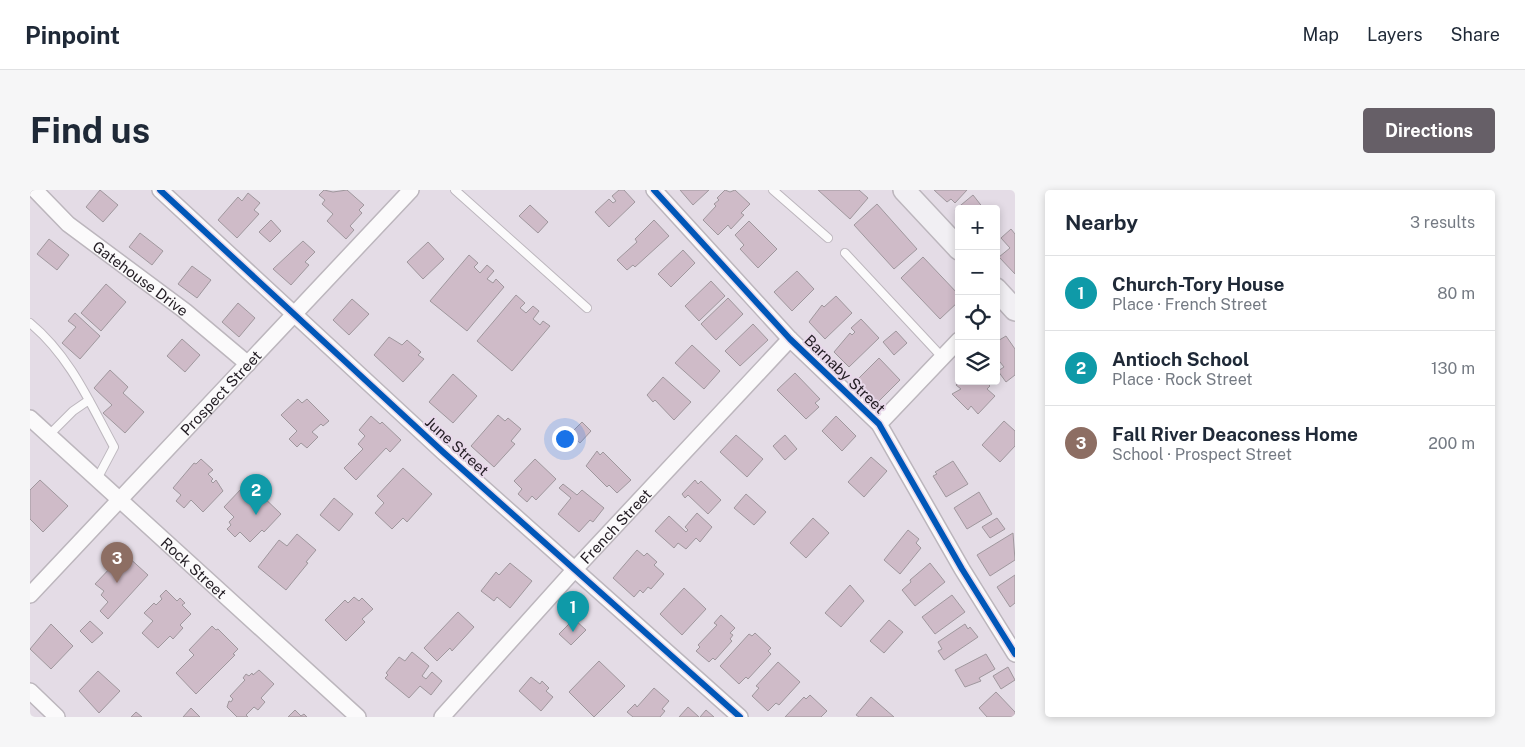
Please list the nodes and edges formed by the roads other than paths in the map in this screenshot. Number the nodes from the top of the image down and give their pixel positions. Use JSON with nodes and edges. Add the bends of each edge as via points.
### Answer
{"nodes":[{"id":1,"x":35,"y":190,"type":"edge"},
{"id":2,"x":160,"y":190,"type":"edge"},
{"id":3,"x":411,"y":190,"type":"edge"},
{"id":4,"x":455,"y":190,"type":"edge"},
{"id":5,"x":654,"y":190,"type":"edge"},
{"id":6,"x":773,"y":190,"type":"edge"},
{"id":7,"x":904,"y":190,"type":"edge"},
{"id":8,"x":828,"y":238,"type":"dead end"},
{"id":9,"x":955,"y":244,"type":"edge"},
{"id":10,"x":846,"y":253,"type":"dead end"},
{"id":11,"x":587,"y":308,"type":"dead end"},
{"id":12,"x":296,"y":313,"type":"junction"},
{"id":13,"x":30,"y":323,"type":"edge"},
{"id":14,"x":790,"y":338,"type":"junction"},
{"id":15,"x":955,"y":344,"type":"edge"},
{"id":16,"x":942,"y":356,"type":"junction"},
{"id":17,"x":248,"y":364,"type":"junction"},
{"id":18,"x":89,"y":400,"type":"junction"},
{"id":19,"x":30,"y":418,"type":"edge"},
{"id":20,"x":879,"y":424,"type":"junction"},
{"id":21,"x":48,"y":436,"type":"junction"},
{"id":22,"x":97,"y":479,"type":"junction"},
{"id":23,"x":120,"y":499,"type":"junction"},
{"id":24,"x":576,"y":568,"type":"junction"},
{"id":25,"x":30,"y":595,"type":"edge"},
{"id":26,"x":1015,"y":654,"type":"edge"},
{"id":27,"x":30,"y":691,"type":"edge"},
{"id":28,"x":57,"y":717,"type":"edge"},
{"id":29,"x":358,"y":717,"type":"edge"},
{"id":30,"x":442,"y":717,"type":"edge"},
{"id":31,"x":740,"y":717,"type":"edge"}],
"edges":[{"from":1,"to":17,"type":"street","name":"Gatehouse Drive","via":[[68,224],[185,311]]},
{"from":2,"to":12,"type":"street","name":"June Street"},
{"from":3,"to":12,"type":"street","name":"Prospect Street"},
{"from":4,"to":11,"type":"lane"},
{"from":5,"to":14,"type":"street","name":"Barnaby Street"},
{"from":6,"to":8,"type":"lane"},
{"from":7,"to":9,"type":"main road"},
{"from":10,"to":16,"type":"lane"},
{"from":12,"to":17,"type":"street","name":"Prospect Street"},
{"from":12,"to":24,"type":"street","name":"June Street","via":[[444,452]]},
{"from":13,"to":18,"type":"lane","via":[[49,339]]},
{"from":14,"to":20,"type":"street","name":"Barnaby Street"},
{"from":14,"to":24,"type":"street","name":"French Street"},
{"from":15,"to":16,"type":"street"},
{"from":16,"to":20,"type":"street"},
{"from":17,"to":23,"type":"street","name":"Prospect Street"},
{"from":18,"to":21,"type":"lane"},
{"from":18,"to":22,"type":"lane","via":[[114,447]]},
{"from":19,"to":21,"type":"street","name":"Rock Street"},
{"from":20,"to":26,"type":"street","name":"Barnaby Street"},
{"from":21,"to":22,"type":"street","name":"Rock Street"},
{"from":22,"to":23,"type":"street","name":"Rock Street"},
{"from":23,"to":25,"type":"street","name":"Prospect Street"},
{"from":23,"to":29,"type":"street","name":"Rock Street"},
{"from":24,"to":30,"type":"street","name":"French Street"},
{"from":24,"to":31,"type":"street","name":"June Street"},
{"from":27,"to":28,"type":"street"}]}
